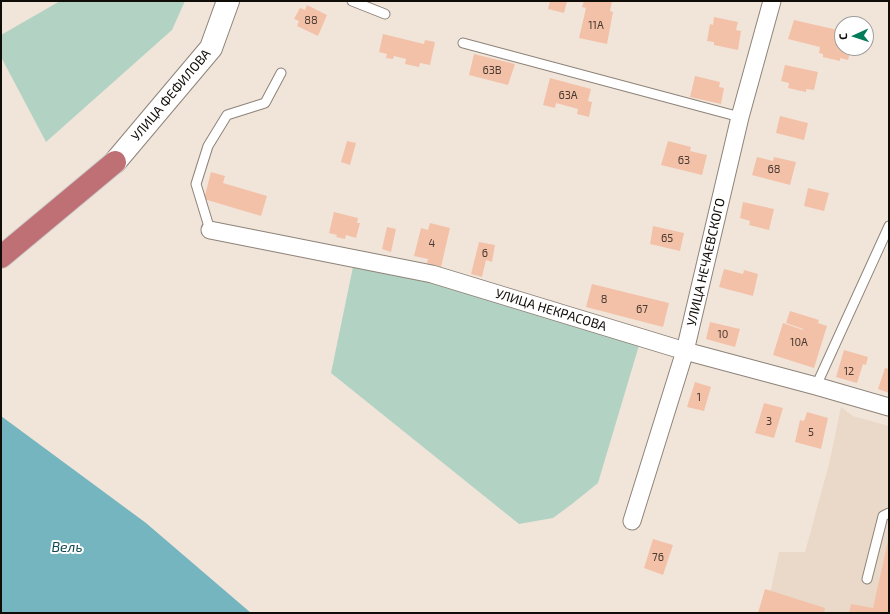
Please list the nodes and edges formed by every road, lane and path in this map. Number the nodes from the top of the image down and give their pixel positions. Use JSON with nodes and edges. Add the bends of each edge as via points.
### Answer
{"nodes":[{"id":1,"x":228,"y":1,"type":"edge"},
{"id":2,"x":352,"y":1,"type":"edge"},
{"id":3,"x":772,"y":1,"type":"edge"},
{"id":4,"x":385,"y":14,"type":"dead end"},
{"id":5,"x":463,"y":43,"type":"dead end"},
{"id":6,"x":280,"y":73,"type":"dead end"},
{"id":7,"x":740,"y":117,"type":"junction"},
{"id":8,"x":115,"y":162,"type":"joint"},
{"id":9,"x":889,"y":226,"type":"edge"},
{"id":10,"x":210,"y":230,"type":"joint"},
{"id":11,"x":1,"y":257,"type":"edge"},
{"id":12,"x":685,"y":351,"type":"junction"},
{"id":13,"x":816,"y":386,"type":"junction"},
{"id":14,"x":889,"y":407,"type":"edge"},
{"id":15,"x":889,"y":513,"type":"edge"},
{"id":16,"x":632,"y":521,"type":"dead end"},
{"id":17,"x":867,"y":579,"type":"dead end"}],
"edges":[{"from":1,"to":8,"type":"main road","name":"УЛИЦА ФЕФИЛОВА","via":[[211,48]]},
{"from":2,"to":4,"type":"lane"},
{"from":3,"to":7,"type":"street","name":"УЛИЦА НЕЧАЕВСКОГО"},
{"from":5,"to":7,"type":"lane"},
{"from":6,"to":10,"type":"lane","via":[[265,103],[228,115],[208,146],[196,184]]},
{"from":7,"to":12,"type":"street","name":"УЛИЦА НЕЧАЕВСКОГО"},
{"from":8,"to":11,"type":"highway"},
{"from":9,"to":13,"type":"lane"},
{"from":10,"to":12,"type":"street","name":"УЛИЦА НЕКРАСОВА","via":[[432,274]]},
{"from":12,"to":13,"type":"street","name":"УЛИЦА НЕКРАСОВА"},
{"from":12,"to":16,"type":"street","name":"УЛИЦА НЕЧАЕВСКОГО"},
{"from":13,"to":14,"type":"street","name":"УЛИЦА НЕКРАСОВА"},
{"from":15,"to":17,"type":"lane","via":[[883,516]]}]}
